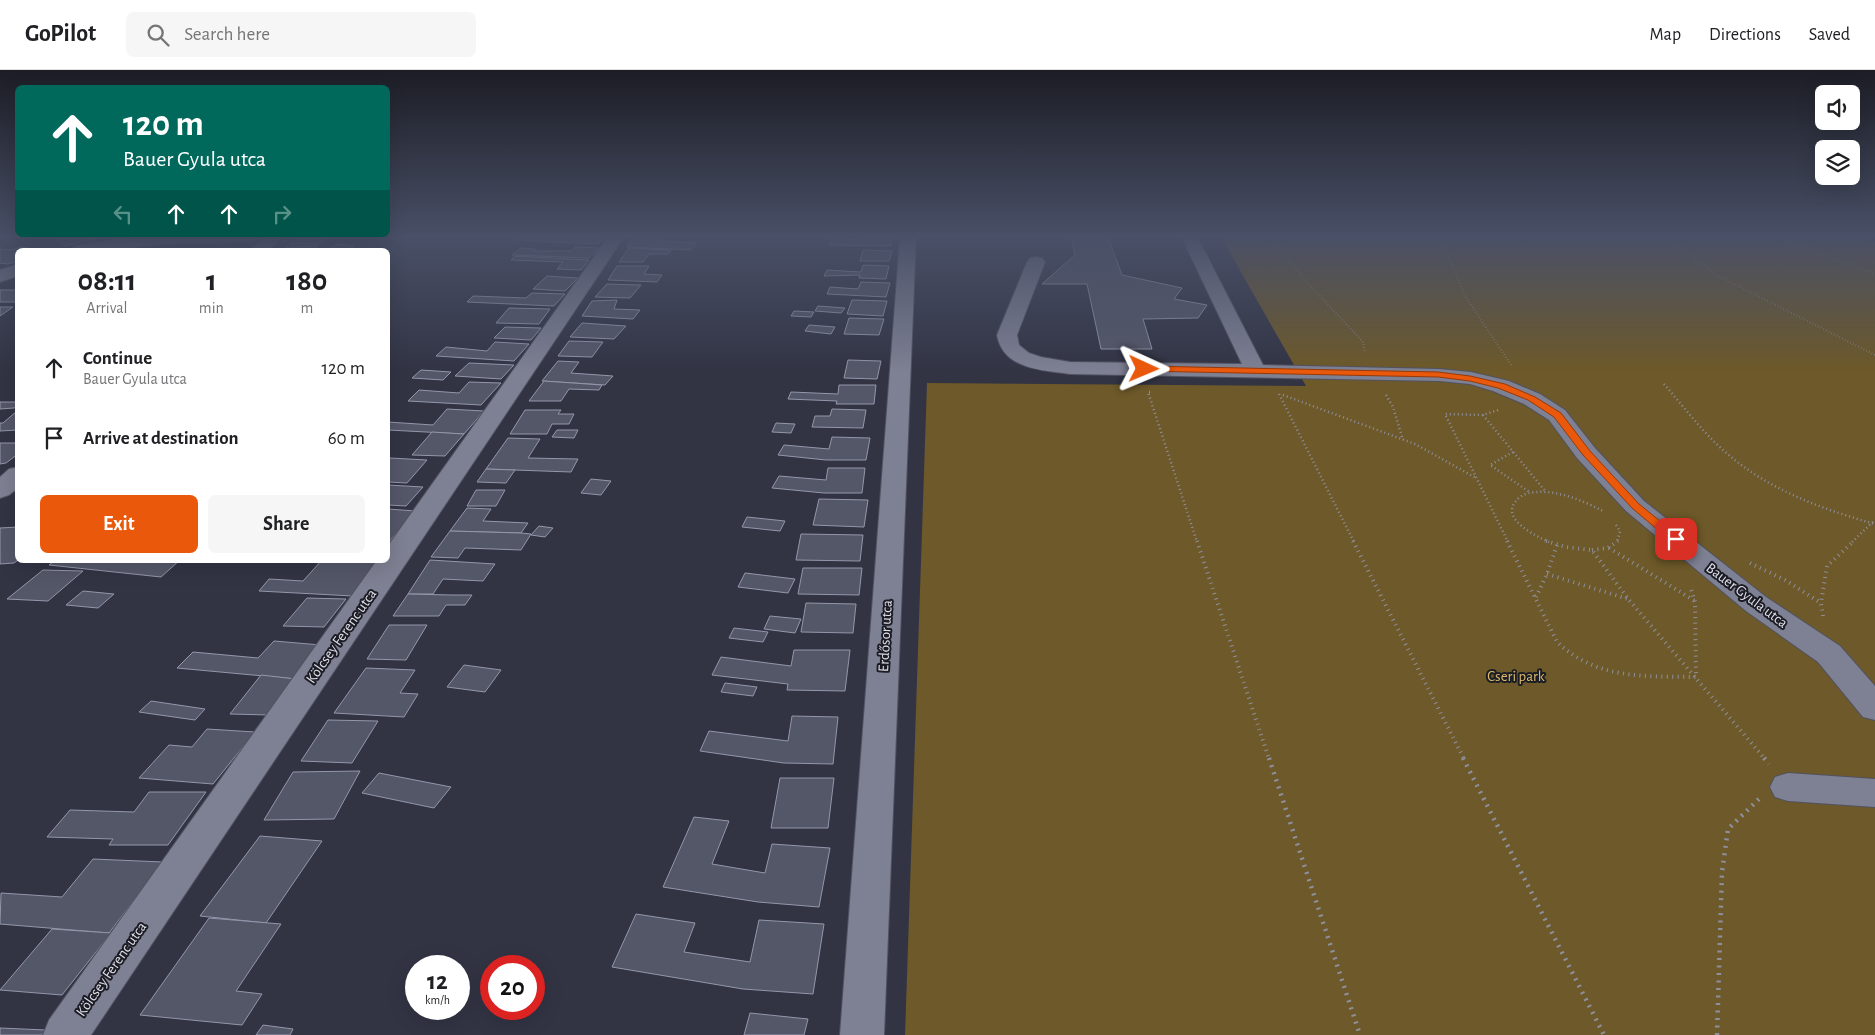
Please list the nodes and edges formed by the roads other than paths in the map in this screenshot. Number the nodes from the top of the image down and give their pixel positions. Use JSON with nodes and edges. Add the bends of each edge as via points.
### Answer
{"nodes":[{"id":1,"x":585,"y":282,"type":"edge"},
{"id":2,"x":905,"y":282,"type":"edge"},
{"id":3,"x":1028,"y":282,"type":"edge"},
{"id":4,"x":1213,"y":282,"type":"edge"},
{"id":5,"x":1256,"y":371,"type":"junction"},
{"id":6,"x":15,"y":477,"type":"edge"},
{"id":7,"x":0,"y":490,"type":"edge"},
{"id":8,"x":1875,"y":708,"type":"edge"},
{"id":9,"x":1788,"y":787,"type":"road end"},
{"id":10,"x":1875,"y":793,"type":"edge"},
{"id":11,"x":65,"y":1035,"type":"edge"},
{"id":12,"x":862,"y":1035,"type":"edge"}],
"edges":[{"from":1,"to":11,"type":"street","name":"Kölcsey Ferenc utca"},
{"from":2,"to":12,"type":"street","name":"Erdősor utca"},
{"from":3,"to":5,"type":"street","name":"Bauer Gyula utca","via":[[1008,335],[1010,346],[1021,356],[1070,368]]},
{"from":4,"to":5,"type":"street"},
{"from":5,"to":8,"type":"street","name":"Bauer Gyula utca","via":[[1470,378],[1532,398],[1557,415],[1586,453],[1636,506],[1756,604],[1829,654]]},
{"from":6,"to":7,"type":"street"},
{"from":9,"to":10,"type":"street"}]}
